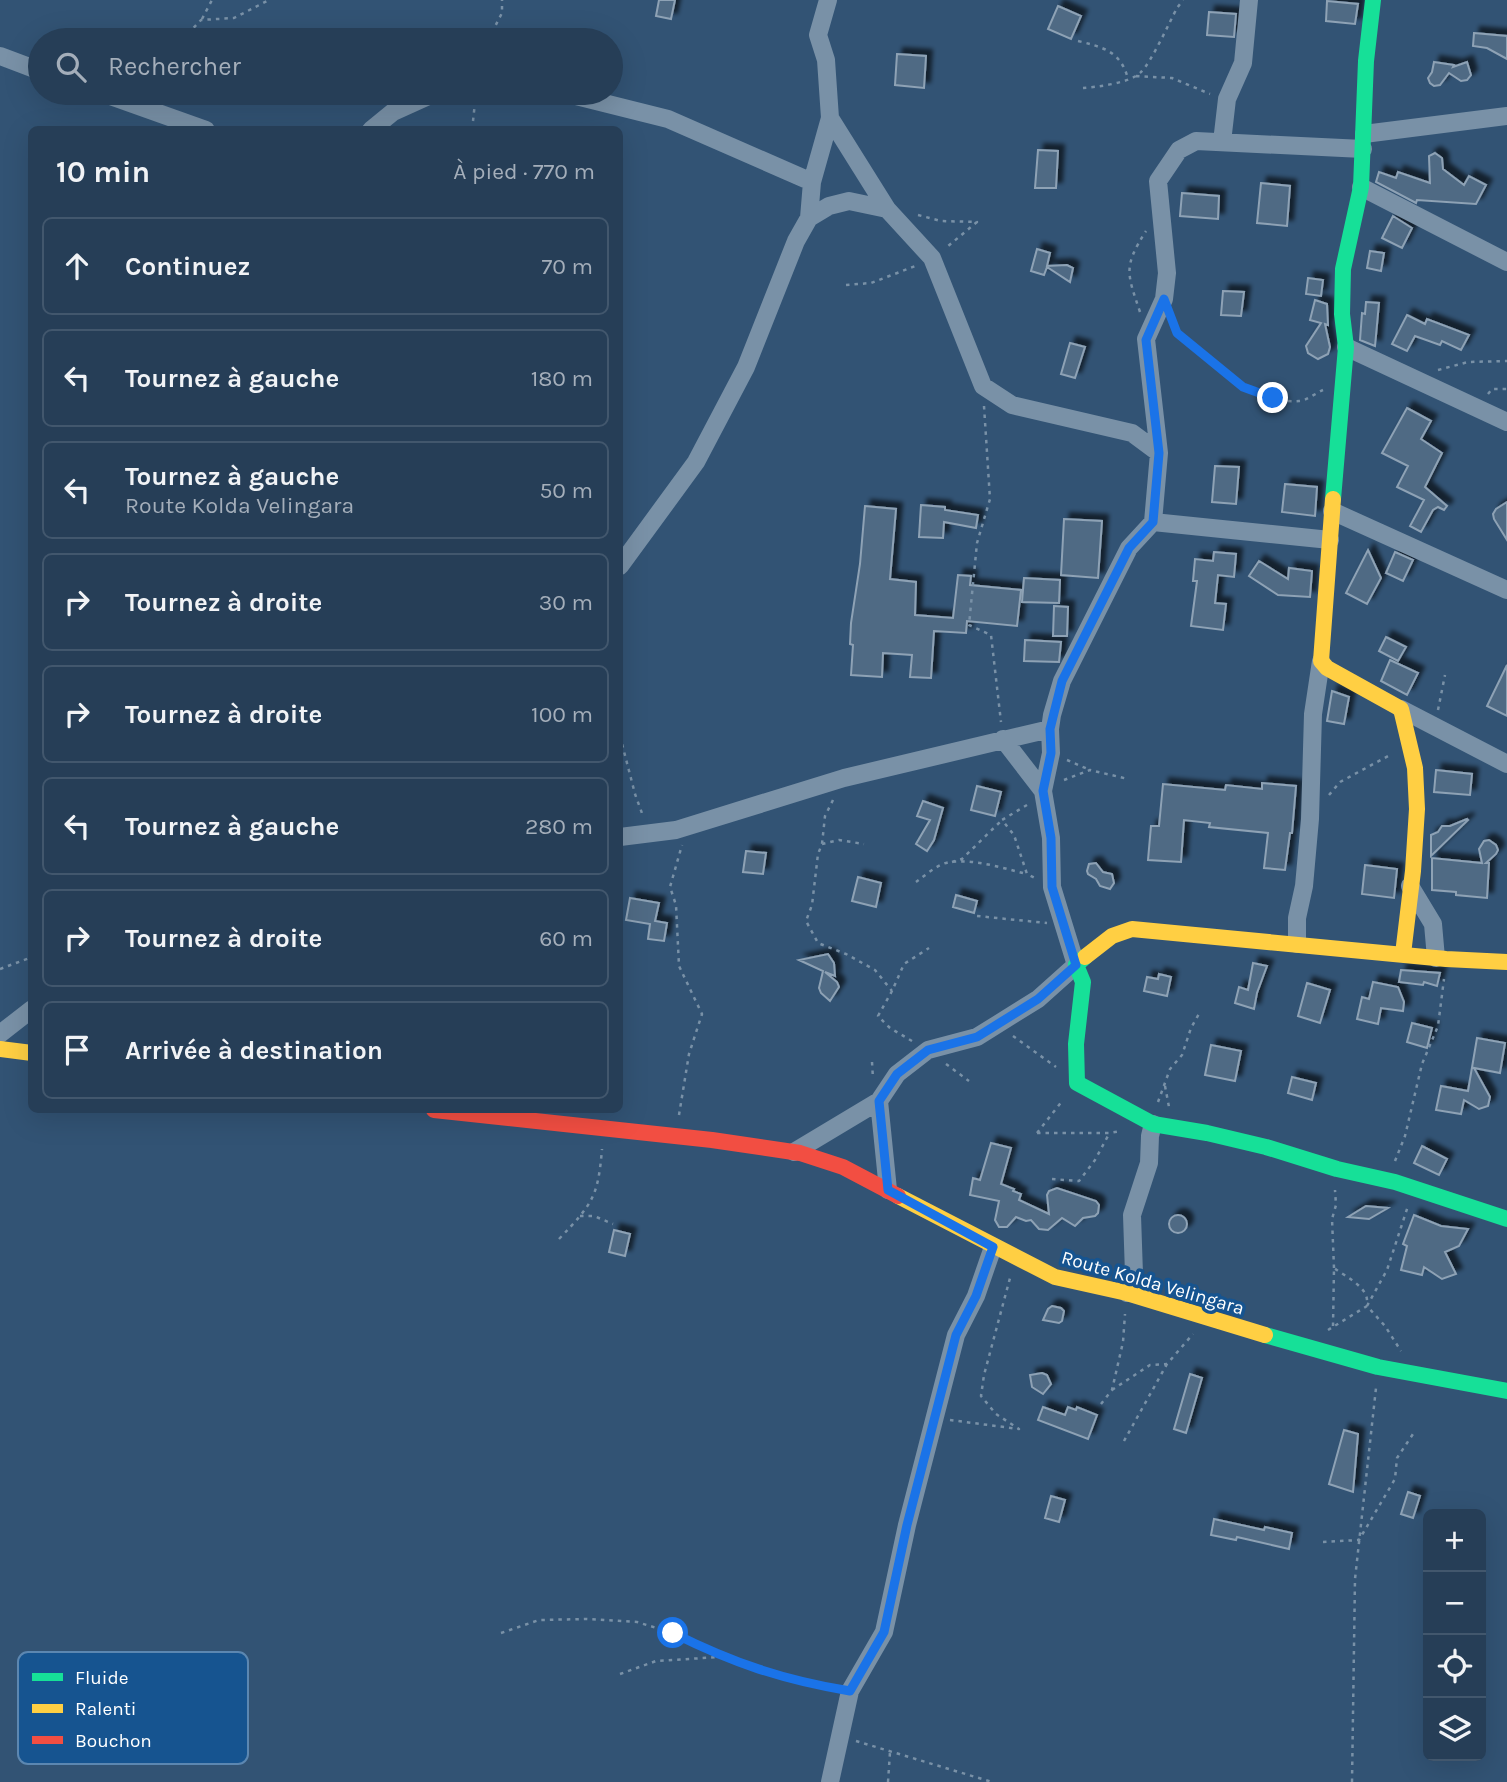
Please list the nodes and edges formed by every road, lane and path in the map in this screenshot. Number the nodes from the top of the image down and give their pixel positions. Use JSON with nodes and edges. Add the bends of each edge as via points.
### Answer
{"nodes":[{"id":1,"x":212,"y":0,"type":"edge"},
{"id":2,"x":269,"y":0,"type":"edge"},
{"id":3,"x":502,"y":0,"type":"edge"},
{"id":4,"x":828,"y":0,"type":"edge"},
{"id":5,"x":1183,"y":0,"type":"edge"},
{"id":6,"x":1249,"y":0,"type":"edge"},
{"id":7,"x":1373,"y":0,"type":"edge"},
{"id":8,"x":201,"y":20,"type":"junction"},
{"id":9,"x":193,"y":28,"type":"edge"},
{"id":10,"x":494,"y":28,"type":"edge"},
{"id":11,"x":1077,"y":41,"type":"dead end"},
{"id":12,"x":0,"y":57,"type":"edge"},
{"id":13,"x":28,"y":67,"type":"edge"},
{"id":14,"x":1133,"y":76,"type":"junction"},
{"id":15,"x":1128,"y":79,"type":"junction"},
{"id":16,"x":1083,"y":88,"type":"dead end"},
{"id":17,"x":1227,"y":99,"type":"junction"},
{"id":18,"x":136,"y":105,"type":"edge"},
{"id":19,"x":408,"y":105,"type":"edge"},
{"id":20,"x":475,"y":105,"type":"edge"},
{"id":21,"x":612,"y":105,"type":"edge"},
{"id":22,"x":1507,"y":116,"type":"edge"},
{"id":23,"x":830,"y":118,"type":"junction"},
{"id":24,"x":473,"y":121,"type":"dead end"},
{"id":25,"x":195,"y":126,"type":"edge"},
{"id":26,"x":376,"y":126,"type":"edge"},
{"id":27,"x":1364,"y":141,"type":"junction"},
{"id":28,"x":1222,"y":142,"type":"junction"},
{"id":29,"x":811,"y":182,"type":"junction"},
{"id":30,"x":1361,"y":187,"type":"junction"},
{"id":31,"x":1160,"y":208,"type":"junction"},
{"id":32,"x":887,"y":209,"type":"junction"},
{"id":33,"x":809,"y":218,"type":"junction"},
{"id":34,"x":1507,"y":262,"type":"edge"},
{"id":35,"x":1164,"y":299,"type":"junction"},
{"id":36,"x":1146,"y":340,"type":"junction"},
{"id":37,"x":1346,"y":347,"type":"junction"},
{"id":38,"x":1507,"y":361,"type":"edge"},
{"id":39,"x":1410,"y":377,"type":"junction"},
{"id":40,"x":983,"y":386,"type":"junction"},
{"id":41,"x":1330,"y":386,"type":"dead end"},
{"id":42,"x":1507,"y":422,"type":"edge"},
{"id":43,"x":1159,"y":453,"type":"junction"},
{"id":44,"x":1332,"y":511,"type":"junction"},
{"id":45,"x":1153,"y":522,"type":"junction"},
{"id":46,"x":1330,"y":540,"type":"junction"},
{"id":47,"x":623,"y":562,"type":"edge"},
{"id":48,"x":1507,"y":590,"type":"edge"},
{"id":49,"x":1321,"y":661,"type":"junction"},
{"id":50,"x":1445,"y":675,"type":"dead end"},
{"id":51,"x":1401,"y":709,"type":"junction"},
{"id":52,"x":1435,"y":727,"type":"junction"},
{"id":53,"x":1050,"y":729,"type":"junction"},
{"id":54,"x":1003,"y":738,"type":"junction"},
{"id":55,"x":1411,"y":746,"type":"junction"},
{"id":56,"x":623,"y":748,"type":"edge"},
{"id":57,"x":1051,"y":753,"type":"junction"},
{"id":58,"x":1507,"y":764,"type":"edge"},
{"id":59,"x":1090,"y":770,"type":"dead end"},
{"id":60,"x":826,"y":784,"type":"junction"},
{"id":61,"x":1043,"y":791,"type":"junction"},
{"id":62,"x":1310,"y":819,"type":"junction"},
{"id":63,"x":1002,"y":820,"type":"dead end"},
{"id":64,"x":687,"y":827,"type":"junction"},
{"id":65,"x":650,"y":832,"type":"junction"},
{"id":66,"x":623,"y":836,"type":"edge"},
{"id":67,"x":822,"y":844,"type":"junction"},
{"id":68,"x":864,"y":844,"type":"dead end"},
{"id":69,"x":949,"y":862,"type":"junction"},
{"id":70,"x":1027,"y":874,"type":"dead end"},
{"id":71,"x":916,"y":882,"type":"dead end"},
{"id":72,"x":1410,"y":886,"type":"junction"},
{"id":73,"x":1297,"y":944,"type":"junction"},
{"id":74,"x":929,"y":948,"type":"dead end"},
{"id":75,"x":1403,"y":954,"type":"junction"},
{"id":76,"x":28,"y":958,"type":"edge"},
{"id":77,"x":1441,"y":958,"type":"junction"},
{"id":78,"x":1507,"y":962,"type":"edge"},
{"id":79,"x":1076,"y":965,"type":"junction"},
{"id":80,"x":0,"y":969,"type":"edge"},
{"id":81,"x":892,"y":991,"type":"junction"},
{"id":82,"x":28,"y":1012,"type":"edge"},
{"id":83,"x":1200,"y":1012,"type":"dead end"},
{"id":84,"x":0,"y":1034,"type":"edge"},
{"id":85,"x":1010,"y":1034,"type":"dead end"},
{"id":86,"x":0,"y":1049,"type":"edge"},
{"id":87,"x":928,"y":1050,"type":"junction"},
{"id":88,"x":28,"y":1052,"type":"edge"},
{"id":89,"x":969,"y":1081,"type":"dead end"},
{"id":90,"x":1077,"y":1083,"type":"junction"},
{"id":91,"x":879,"y":1101,"type":"junction"},
{"id":92,"x":463,"y":1113,"type":"edge"},
{"id":93,"x":1153,"y":1124,"type":"junction"},
{"id":94,"x":604,"y":1128,"type":"junction"},
{"id":95,"x":1109,"y":1133,"type":"junction"},
{"id":96,"x":675,"y":1136,"type":"junction"},
{"id":97,"x":794,"y":1152,"type":"junction"},
{"id":98,"x":1337,"y":1169,"type":"junction"},
{"id":99,"x":1052,"y":1179,"type":"dead end"},
{"id":100,"x":1395,"y":1182,"type":"junction"},
{"id":101,"x":1414,"y":1189,"type":"junction"},
{"id":102,"x":888,"y":1190,"type":"junction"},
{"id":103,"x":580,"y":1216,"type":"junction"},
{"id":104,"x":1507,"y":1219,"type":"edge"},
{"id":105,"x":613,"y":1224,"type":"dead end"},
{"id":106,"x":559,"y":1239,"type":"dead end"},
{"id":107,"x":993,"y":1247,"type":"junction"},
{"id":108,"x":1014,"y":1257,"type":"junction"},
{"id":109,"x":1334,"y":1268,"type":"junction"},
{"id":110,"x":1127,"y":1293,"type":"junction"},
{"id":111,"x":1367,"y":1306,"type":"junction"},
{"id":112,"x":1208,"y":1317,"type":"junction"},
{"id":113,"x":1332,"y":1326,"type":"junction"},
{"id":114,"x":1305,"y":1347,"type":"junction"},
{"id":115,"x":1167,"y":1364,"type":"junction"},
{"id":116,"x":1378,"y":1367,"type":"junction"},
{"id":117,"x":1405,"y":1371,"type":"junction"},
{"id":118,"x":1112,"y":1390,"type":"junction"},
{"id":119,"x":1507,"y":1391,"type":"edge"},
{"id":120,"x":1101,"y":1404,"type":"dead end"},
{"id":121,"x":937,"y":1405,"type":"junction"},
{"id":122,"x":1413,"y":1434,"type":"dead end"},
{"id":123,"x":1124,"y":1441,"type":"dead end"},
{"id":124,"x":1359,"y":1540,"type":"junction"},
{"id":125,"x":1323,"y":1542,"type":"dead end"},
{"id":126,"x":500,"y":1633,"type":"dead end"},
{"id":127,"x":720,"y":1657,"type":"junction"},
{"id":128,"x":620,"y":1674,"type":"dead end"},
{"id":129,"x":850,"y":1691,"type":"junction"},
{"id":130,"x":840,"y":1735,"type":"junction"},
{"id":131,"x":890,"y":1752,"type":"junction"},
{"id":132,"x":830,"y":1782,"type":"edge"},
{"id":133,"x":888,"y":1782,"type":"edge"},
{"id":134,"x":992,"y":1782,"type":"edge"},
{"id":135,"x":1352,"y":1782,"type":"edge"}],
"edges":[{"from":1,"to":8,"type":"path"},
{"from":2,"to":8,"type":"path","via":[[234,18]]},
{"from":3,"to":10,"type":"path"},
{"from":4,"to":23,"type":"street","via":[[818,35],[826,60]]},
{"from":5,"to":14,"type":"path","via":[[1141,73]]},
{"from":6,"to":17,"type":"street","via":[[1243,63]]},
{"from":7,"to":27,"type":"street"},
{"from":8,"to":9,"type":"path"},
{"from":11,"to":15,"type":"path","via":[[1106,48],[1125,67]]},
{"from":12,"to":13,"type":"street"},
{"from":14,"to":15,"type":"path"},
{"from":14,"to":17,"type":"path","via":[[1172,78]]},
{"from":15,"to":16,"type":"path"},
{"from":17,"to":28,"type":"street"},
{"from":18,"to":25,"type":"street"},
{"from":19,"to":26,"type":"street"},
{"from":20,"to":24,"type":"path"},
{"from":21,"to":29,"type":"street","via":[[668,119]]},
{"from":22,"to":27,"type":"street"},
{"from":23,"to":29,"type":"street"},
{"from":23,"to":32,"type":"street"},
{"from":27,"to":28,"type":"street"},
{"from":27,"to":30,"type":"street"},
{"from":28,"to":31,"type":"street","via":[[1196,141],[1179,150],[1158,181]]},
{"from":29,"to":33,"type":"street"},
{"from":30,"to":34,"type":"street"},
{"from":30,"to":37,"type":"street","via":[[1343,268]]},
{"from":31,"to":35,"type":"street","via":[[1167,273]]},
{"from":31,"to":36,"type":"path","via":[[1128,265]]},
{"from":32,"to":33,"type":"street","via":[[849,201],[828,206]]},
{"from":32,"to":40,"type":"street","via":[[932,258]]},
{"from":33,"to":47,"type":"street","via":[[746,367],[696,462]]},
{"from":35,"to":36,"type":"street"},
{"from":35,"to":41,"type":"path","via":[[1177,333],[1243,387],[1300,402]]},
{"from":36,"to":43,"type":"street"},
{"from":37,"to":39,"type":"street"},
{"from":37,"to":44,"type":"street"},
{"from":38,"to":39,"type":"path","via":[[1468,362]]},
{"from":39,"to":42,"type":"street"},
{"from":40,"to":43,"type":"street","via":[[1012,405],[1132,433]]},
{"from":40,"to":54,"type":"path","via":[[990,499],[977,543],[969,625],[991,635]]},
{"from":43,"to":45,"type":"street"},
{"from":44,"to":46,"type":"street"},
{"from":44,"to":48,"type":"street"},
{"from":45,"to":46,"type":"street"},
{"from":45,"to":53,"type":"street","via":[[1129,548],[1062,681]]},
{"from":46,"to":49,"type":"street"},
{"from":49,"to":51,"type":"street"},
{"from":49,"to":62,"type":"street","via":[[1313,714]]},
{"from":50,"to":52,"type":"path"},
{"from":51,"to":52,"type":"street"},
{"from":51,"to":55,"type":"street"},
{"from":52,"to":58,"type":"street"},
{"from":53,"to":54,"type":"street"},
{"from":53,"to":57,"type":"street"},
{"from":54,"to":60,"type":"street"},
{"from":54,"to":61,"type":"street"},
{"from":55,"to":62,"type":"path","via":[[1340,782]]},
{"from":55,"to":72,"type":"street","via":[[1417,788]]},
{"from":56,"to":65,"type":"path"},
{"from":57,"to":59,"type":"path"},
{"from":57,"to":61,"type":"street"},
{"from":60,"to":64,"type":"street"},
{"from":60,"to":67,"type":"path","via":[[833,801],[825,816]]},
{"from":61,"to":79,"type":"street","via":[[1051,838],[1052,887]]},
{"from":62,"to":73,"type":"street"},
{"from":63,"to":69,"type":"path","via":[[962,859]]},
{"from":64,"to":65,"type":"street"},
{"from":64,"to":96,"type":"path","via":[[670,887],[676,905],[679,966],[702,1014],[689,1054]]},
{"from":65,"to":66,"type":"street"},
{"from":67,"to":68,"type":"path","via":[[839,840]]},
{"from":67,"to":81,"type":"path","via":[[806,921],[818,943],[875,970]]},
{"from":69,"to":70,"type":"path"},
{"from":69,"to":71,"type":"path"},
{"from":72,"to":75,"type":"street"},
{"from":72,"to":77,"type":"street","via":[[1433,924]]},
{"from":73,"to":75,"type":"street"},
{"from":73,"to":79,"type":"street","via":[[1132,929],[1112,936]]},
{"from":74,"to":81,"type":"path","via":[[904,964]]},
{"from":75,"to":77,"type":"street"},
{"from":76,"to":80,"type":"path"},
{"from":77,"to":78,"type":"street"},
{"from":77,"to":100,"type":"path","via":[[1438,1026],[1422,1064],[1405,1136],[1392,1168]]},
{"from":79,"to":87,"type":"street","via":[[1038,999],[977,1037]]},
{"from":79,"to":90,"type":"street","via":[[1083,982]]},
{"from":81,"to":87,"type":"path","via":[[878,1016]]},
{"from":82,"to":84,"type":"street"},
{"from":83,"to":93,"type":"path","via":[[1182,1055],[1170,1069]]},
{"from":85,"to":90,"type":"path"},
{"from":86,"to":88,"type":"street"},
{"from":87,"to":89,"type":"path"},
{"from":87,"to":91,"type":"street","via":[[897,1074]]},
{"from":90,"to":93,"type":"street"},
{"from":90,"to":95,"type":"path","via":[[1037,1133]]},
{"from":91,"to":97,"type":"street"},
{"from":91,"to":102,"type":"street"},
{"from":92,"to":94,"type":"street","name":"Route Kolda Velingara"},
{"from":93,"to":95,"type":"path"},
{"from":93,"to":98,"type":"street","via":[[1207,1132]]},
{"from":93,"to":110,"type":"street","via":[[1149,1163],[1132,1215],[1134,1274]]},
{"from":94,"to":96,"type":"street","name":"Route Kolda Velingara"},
{"from":94,"to":103,"type":"path","via":[[595,1196]]},
{"from":95,"to":99,"type":"path","via":[[1079,1181]]},
{"from":96,"to":97,"type":"street","name":"Route Kolda Velingara"},
{"from":97,"to":102,"type":"street","name":"Route Kolda Velingara","via":[[843,1167]]},
{"from":98,"to":100,"type":"street"},
{"from":98,"to":109,"type":"path"},
{"from":100,"to":101,"type":"street"},
{"from":101,"to":104,"type":"street"},
{"from":101,"to":111,"type":"path","via":[[1387,1269]]},
{"from":102,"to":107,"type":"street","name":"Route Kolda Velingara"},
{"from":103,"to":105,"type":"path"},
{"from":103,"to":106,"type":"path"},
{"from":107,"to":108,"type":"street","name":"Route Kolda Velingara"},
{"from":107,"to":121,"type":"street","via":[[956,1335]]},
{"from":108,"to":110,"type":"street","name":"Route Kolda Velingara","via":[[1055,1277]]},
{"from":108,"to":121,"type":"path","via":[[981,1396],[996,1414],[1019,1429],[951,1420]]},
{"from":109,"to":111,"type":"path","via":[[1365,1291]]},
{"from":109,"to":113,"type":"path"},
{"from":110,"to":112,"type":"street","name":"Route Kolda Velingara"},
{"from":110,"to":118,"type":"path","via":[[1124,1342]]},
{"from":111,"to":113,"type":"path"},
{"from":111,"to":117,"type":"path","via":[[1401,1350]]},
{"from":112,"to":114,"type":"street","name":"Route Kolda Velingara"},
{"from":112,"to":115,"type":"path"},
{"from":113,"to":114,"type":"path"},
{"from":114,"to":116,"type":"street","name":"Route Kolda Velingara"},
{"from":115,"to":118,"type":"path","via":[[1150,1365]]},
{"from":115,"to":123,"type":"path"},
{"from":116,"to":117,"type":"street","name":"Route Kolda Velingara"},
{"from":116,"to":124,"type":"path"},
{"from":117,"to":119,"type":"street","name":"Route Kolda Velingara"},
{"from":118,"to":120,"type":"path"},
{"from":121,"to":129,"type":"street","via":[[884,1632]]},
{"from":122,"to":124,"type":"path","via":[[1397,1458],[1395,1479]]},
{"from":124,"to":125,"type":"path"},
{"from":124,"to":135,"type":"path"},
{"from":126,"to":127,"type":"path","via":[[539,1620],[637,1622],[673,1633]]},
{"from":127,"to":128,"type":"path","via":[[656,1661]]},
{"from":127,"to":129,"type":"path"},
{"from":129,"to":130,"type":"street"},
{"from":130,"to":131,"type":"path"},
{"from":130,"to":132,"type":"street"},
{"from":131,"to":133,"type":"path"},
{"from":131,"to":134,"type":"path"}]}
